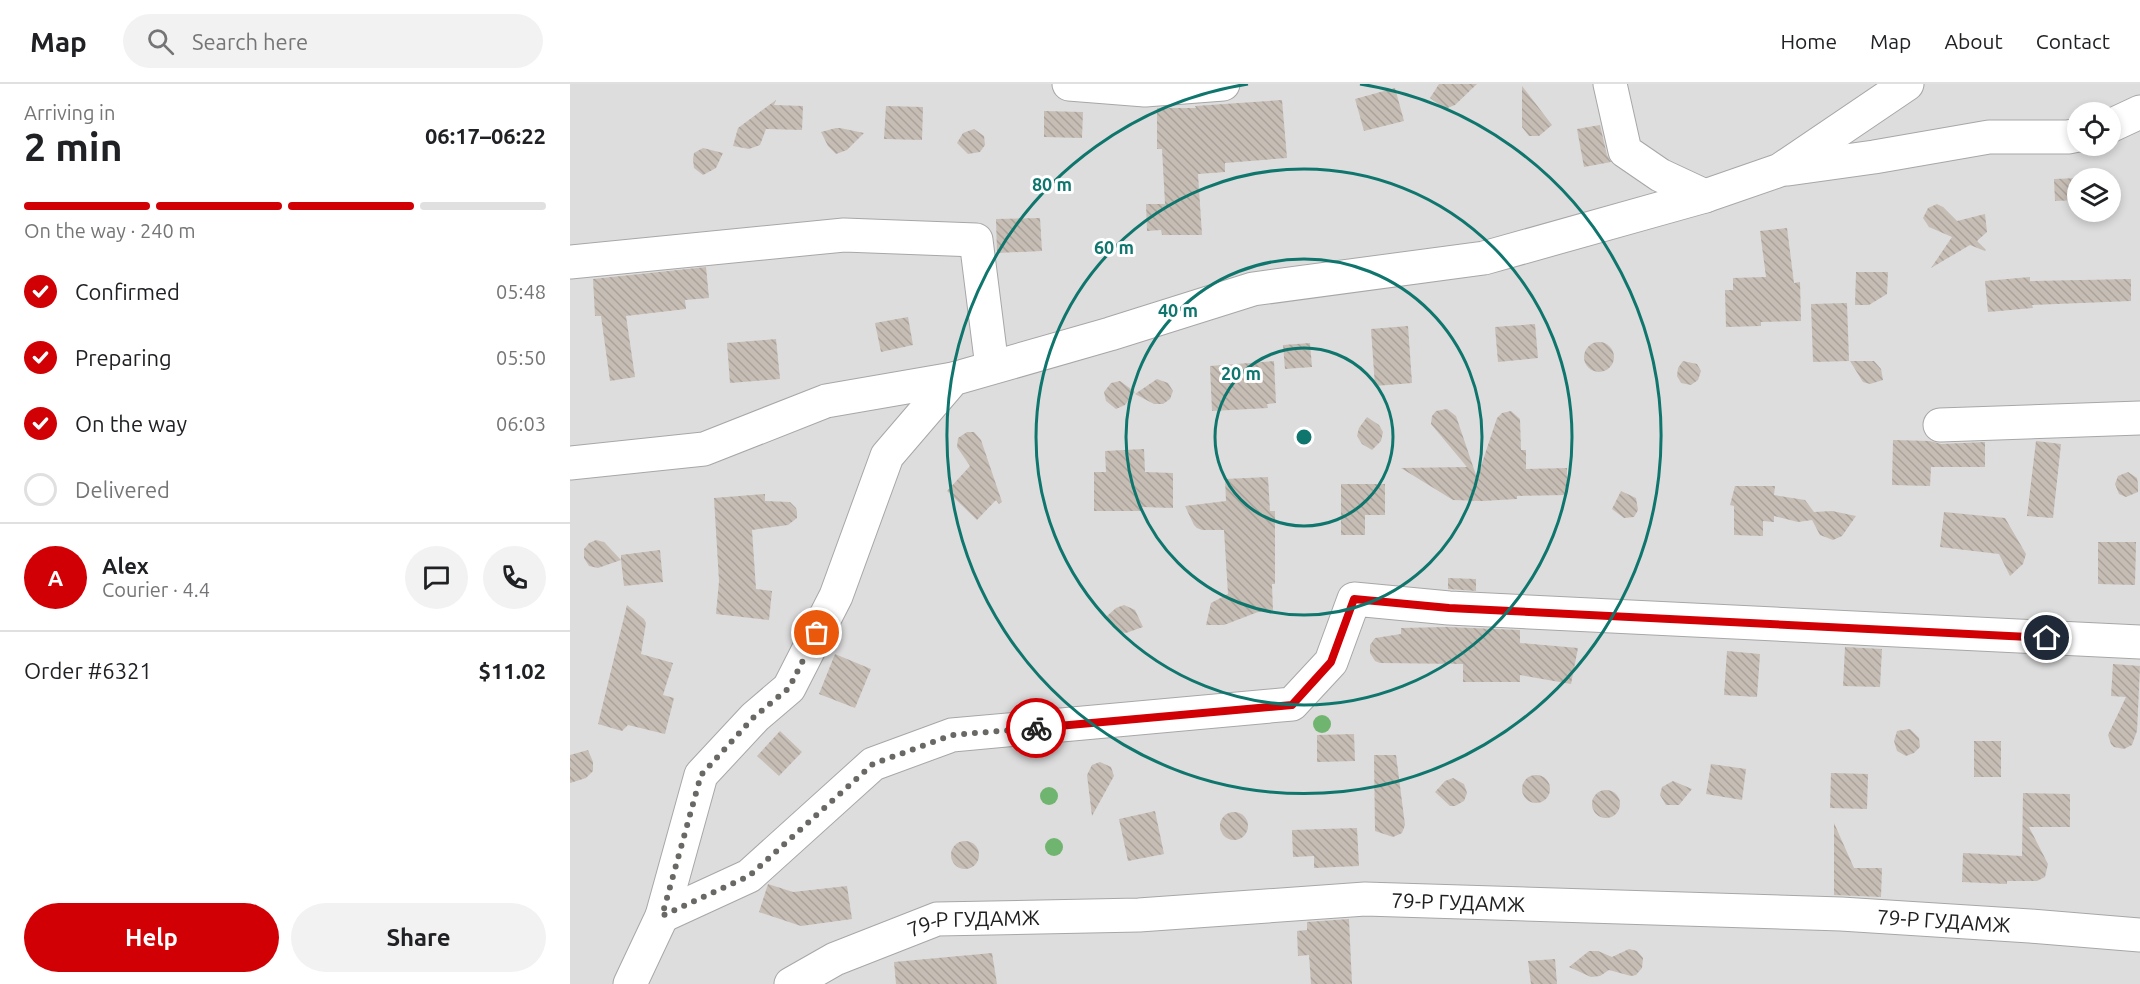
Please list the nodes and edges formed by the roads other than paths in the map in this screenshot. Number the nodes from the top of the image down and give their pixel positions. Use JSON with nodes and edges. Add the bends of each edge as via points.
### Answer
{"nodes":[{"id":1,"x":1069,"y":84,"type":"edge"},
{"id":2,"x":1223,"y":84,"type":"edge"},
{"id":3,"x":1610,"y":84,"type":"edge"},
{"id":4,"x":1907,"y":84,"type":"edge"},
{"id":5,"x":2067,"y":137,"type":"edge"},
{"id":6,"x":1780,"y":170,"type":"junction"},
{"id":7,"x":1705,"y":196,"type":"junction"},
{"id":8,"x":570,"y":261,"type":"edge"},
{"id":9,"x":992,"y":367,"type":"junction"},
{"id":10,"x":953,"y":379,"type":"junction"},
{"id":11,"x":2140,"y":418,"type":"edge"},
{"id":12,"x":1940,"y":425,"type":"dead end"},
{"id":13,"x":570,"y":463,"type":"edge"},
{"id":14,"x":2140,"y":642,"type":"edge"},
{"id":15,"x":662,"y":916,"type":"junction"},
{"id":16,"x":2140,"y":935,"type":"edge"},
{"id":17,"x":630,"y":984,"type":"edge"},
{"id":18,"x":791,"y":984,"type":"edge"}],
"edges":[{"from":1,"to":2,"type":"street","via":[[1145,90]]},
{"from":3,"to":7,"type":"street","via":[[1625,151],[1660,175]]},
{"from":4,"to":6,"type":"street"},
{"from":5,"to":6,"type":"street","via":[[1989,137]]},
{"from":6,"to":7,"type":"street"},
{"from":7,"to":9,"type":"street","via":[[1484,258],[1253,289]]},
{"from":8,"to":9,"type":"street","via":[[844,235],[976,240]]},
{"from":9,"to":10,"type":"street"},
{"from":10,"to":13,"type":"street","via":[[826,401],[704,449]]},
{"from":10,"to":15,"type":"street","via":[[887,456],[836,596],[789,688],[754,717],[701,775]]},
{"from":11,"to":12,"type":"street"},
{"from":14,"to":15,"type":"street","via":[[1449,608],[1354,599],[1331,662],[1292,705],[952,735],[873,764],[749,876]]},
{"from":15,"to":17,"type":"street"},
{"from":16,"to":18,"type":"street","name":"79-Р ГУДАМЖ","via":[[1841,914],[1365,899],[1139,915],[937,919],[835,959]]}]}
